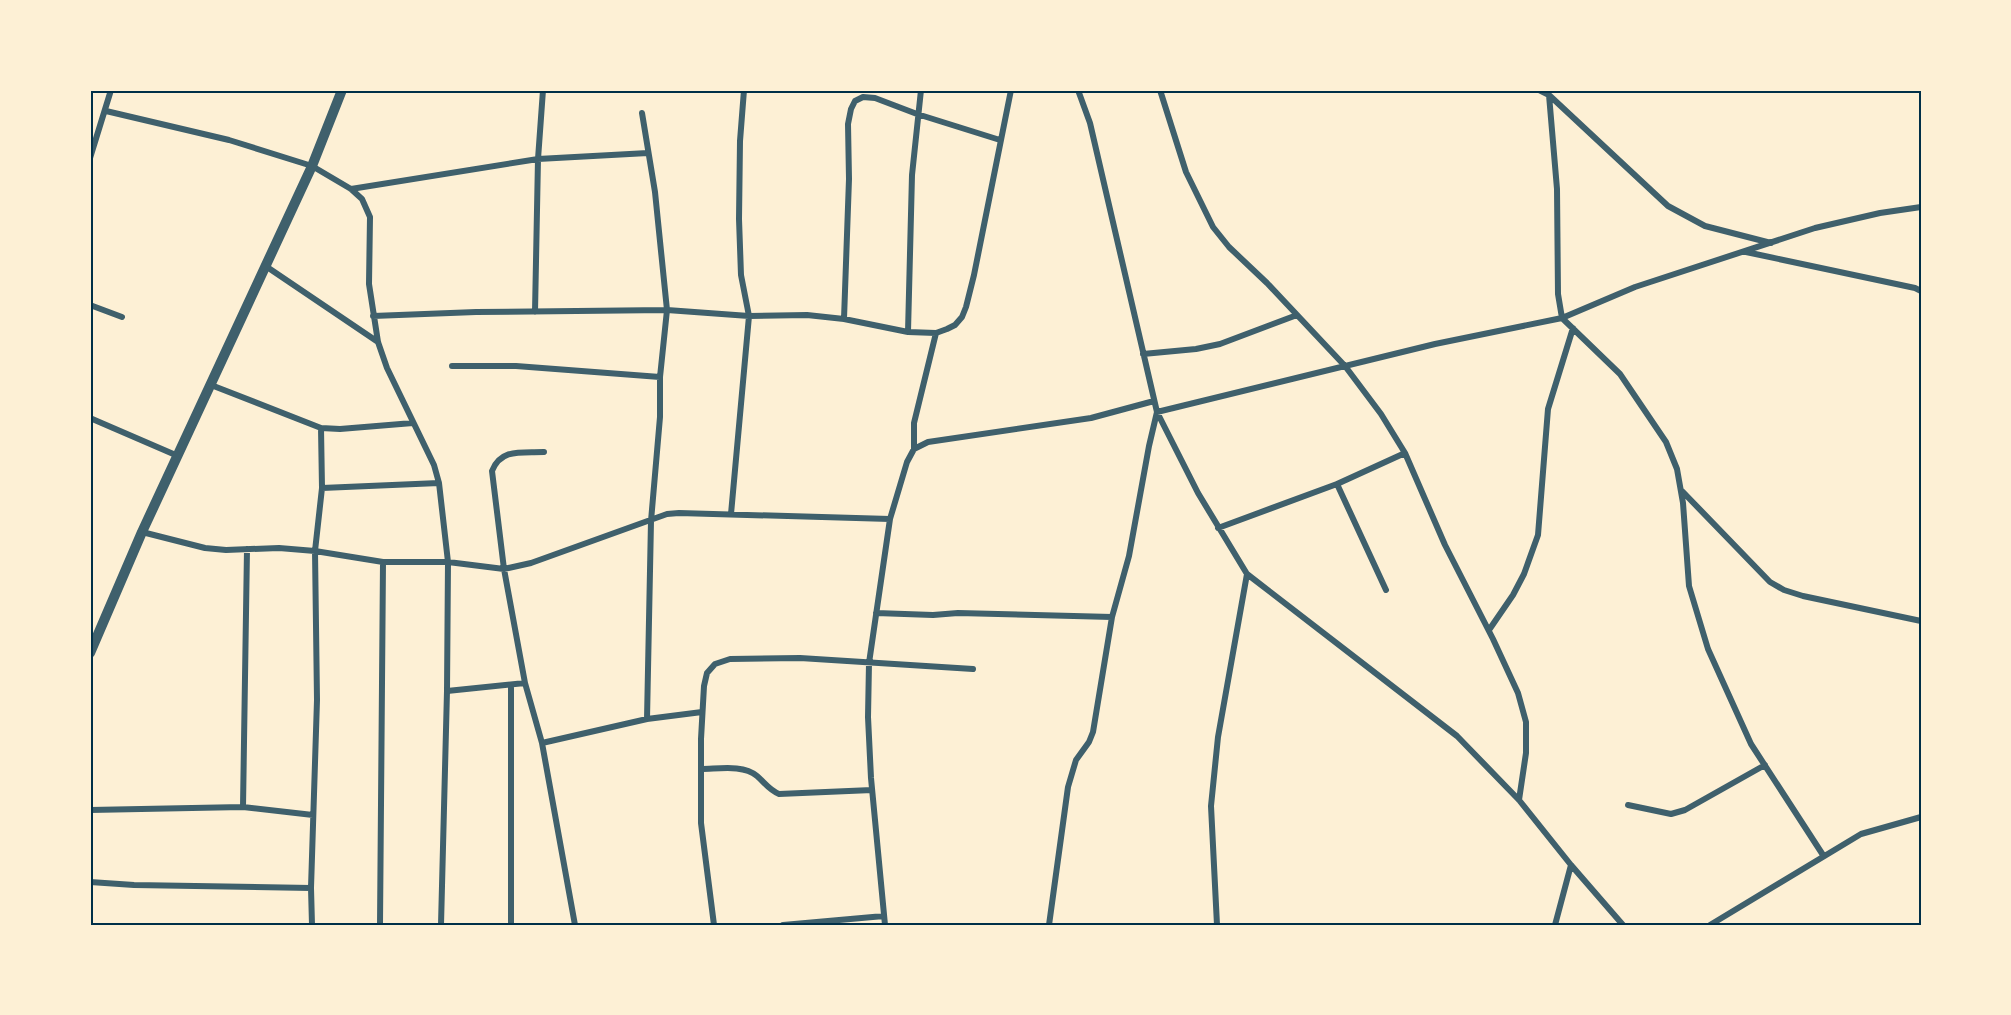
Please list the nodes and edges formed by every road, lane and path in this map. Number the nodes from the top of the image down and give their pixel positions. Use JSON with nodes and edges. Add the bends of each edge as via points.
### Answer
{"nodes":[{"id":1,"x":111,"y":90,"type":"edge"},
{"id":2,"x":342,"y":90,"type":"edge"},
{"id":3,"x":543,"y":90,"type":"edge"},
{"id":4,"x":744,"y":90,"type":"edge"},
{"id":5,"x":921,"y":90,"type":"edge"},
{"id":6,"x":1011,"y":90,"type":"edge"},
{"id":7,"x":1078,"y":90,"type":"edge"},
{"id":8,"x":1160,"y":90,"type":"edge"},
{"id":9,"x":1539,"y":90,"type":"edge"},
{"id":10,"x":1549,"y":95,"type":"junction"},
{"id":11,"x":106,"y":111,"type":"junction"},
{"id":12,"x":642,"y":113,"type":"dead end"},
{"id":13,"x":917,"y":114,"type":"junction"},
{"id":14,"x":93,"y":136,"type":"edge"},
{"id":15,"x":1000,"y":140,"type":"junction"},
{"id":16,"x":648,"y":153,"type":"junction"},
{"id":17,"x":90,"y":158,"type":"edge"},
{"id":18,"x":538,"y":159,"type":"junction"},
{"id":19,"x":312,"y":166,"type":"junction"},
{"id":20,"x":351,"y":189,"type":"junction"},
{"id":21,"x":1921,"y":207,"type":"edge"},
{"id":22,"x":1772,"y":243,"type":"junction"},
{"id":23,"x":1745,"y":252,"type":"junction"},
{"id":24,"x":267,"y":267,"type":"junction"},
{"id":25,"x":1921,"y":291,"type":"edge"},
{"id":26,"x":90,"y":305,"type":"edge"},
{"id":27,"x":667,"y":310,"type":"junction"},
{"id":28,"x":535,"y":312,"type":"junction"},
{"id":29,"x":749,"y":315,"type":"junction"},
{"id":30,"x":1297,"y":315,"type":"junction"},
{"id":31,"x":373,"y":316,"type":"junction"},
{"id":32,"x":122,"y":317,"type":"dead end"},
{"id":33,"x":1562,"y":318,"type":"junction"},
{"id":34,"x":843,"y":319,"type":"junction"},
{"id":35,"x":1573,"y":328,"type":"junction"},
{"id":36,"x":908,"y":332,"type":"junction"},
{"id":37,"x":936,"y":333,"type":"junction"},
{"id":38,"x":378,"y":342,"type":"junction"},
{"id":39,"x":1143,"y":354,"type":"junction"},
{"id":40,"x":452,"y":366,"type":"dead end"},
{"id":41,"x":1345,"y":366,"type":"junction"},
{"id":42,"x":660,"y":377,"type":"junction"},
{"id":43,"x":211,"y":385,"type":"junction"},
{"id":44,"x":1154,"y":401,"type":"junction"},
{"id":45,"x":1157,"y":412,"type":"junction"},
{"id":46,"x":90,"y":418,"type":"edge"},
{"id":47,"x":413,"y":423,"type":"junction"},
{"id":48,"x":321,"y":428,"type":"junction"},
{"id":49,"x":914,"y":449,"type":"junction"},
{"id":50,"x":544,"y":452,"type":"dead end"},
{"id":51,"x":1405,"y":453,"type":"junction"},
{"id":52,"x":178,"y":456,"type":"junction"},
{"id":53,"x":439,"y":483,"type":"junction"},
{"id":54,"x":1337,"y":484,"type":"junction"},
{"id":55,"x":322,"y":488,"type":"junction"},
{"id":56,"x":1681,"y":489,"type":"junction"},
{"id":57,"x":731,"y":514,"type":"junction"},
{"id":58,"x":890,"y":519,"type":"junction"},
{"id":59,"x":651,"y":521,"type":"junction"},
{"id":60,"x":1218,"y":528,"type":"junction"},
{"id":61,"x":142,"y":532,"type":"junction"},
{"id":62,"x":247,"y":549,"type":"junction"},
{"id":63,"x":315,"y":551,"type":"junction"},
{"id":64,"x":383,"y":562,"type":"junction"},
{"id":65,"x":448,"y":562,"type":"junction"},
{"id":66,"x":504,"y":569,"type":"junction"},
{"id":67,"x":1247,"y":574,"type":"junction"},
{"id":68,"x":1386,"y":590,"type":"dead end"},
{"id":69,"x":876,"y":613,"type":"junction"},
{"id":70,"x":1112,"y":617,"type":"junction"},
{"id":71,"x":1921,"y":621,"type":"edge"},
{"id":72,"x":1489,"y":630,"type":"junction"},
{"id":73,"x":90,"y":653,"type":"edge"},
{"id":74,"x":869,"y":663,"type":"junction"},
{"id":75,"x":973,"y":669,"type":"dead end"},
{"id":76,"x":525,"y":683,"type":"junction"},
{"id":77,"x":511,"y":685,"type":"junction"},
{"id":78,"x":447,"y":690,"type":"junction"},
{"id":79,"x":702,"y":712,"type":"junction"},
{"id":80,"x":647,"y":719,"type":"junction"},
{"id":81,"x":542,"y":742,"type":"junction"},
{"id":82,"x":1765,"y":765,"type":"junction"},
{"id":83,"x":701,"y":769,"type":"junction"},
{"id":84,"x":872,"y":790,"type":"junction"},
{"id":85,"x":1519,"y":800,"type":"junction"},
{"id":86,"x":1628,"y":805,"type":"dead end"},
{"id":87,"x":243,"y":807,"type":"junction"},
{"id":88,"x":90,"y":810,"type":"edge"},
{"id":89,"x":313,"y":815,"type":"junction"},
{"id":90,"x":1921,"y":817,"type":"edge"},
{"id":91,"x":1823,"y":855,"type":"junction"},
{"id":92,"x":1571,"y":865,"type":"junction"},
{"id":93,"x":90,"y":882,"type":"edge"},
{"id":94,"x":312,"y":888,"type":"junction"},
{"id":95,"x":884,"y":916,"type":"junction"},
{"id":96,"x":312,"y":925,"type":"edge"},
{"id":97,"x":380,"y":925,"type":"edge"},
{"id":98,"x":441,"y":925,"type":"edge"},
{"id":99,"x":511,"y":925,"type":"edge"},
{"id":100,"x":575,"y":925,"type":"edge"},
{"id":101,"x":714,"y":925,"type":"edge"},
{"id":102,"x":783,"y":925,"type":"edge"},
{"id":103,"x":885,"y":925,"type":"edge"},
{"id":104,"x":1049,"y":925,"type":"edge"},
{"id":105,"x":1217,"y":925,"type":"edge"},
{"id":106,"x":1555,"y":925,"type":"edge"},
{"id":107,"x":1623,"y":925,"type":"edge"},
{"id":108,"x":1710,"y":925,"type":"edge"}],
"edges":[{"from":1,"to":11,"type":"street"},
{"from":2,"to":19,"type":"street"},
{"from":3,"to":18,"type":"street"},
{"from":4,"to":29,"type":"street","via":[[739,219],[741,275]]},
{"from":5,"to":13,"type":"street"},
{"from":6,"to":15,"type":"street"},
{"from":7,"to":39,"type":"street","via":[[1090,123]]},
{"from":8,"to":30,"type":"street","via":[[1186,172],[1214,227]]},
{"from":9,"to":10,"type":"street"},
{"from":10,"to":22,"type":"street","via":[[1668,206],[1704,226]]},
{"from":10,"to":33,"type":"street"},
{"from":11,"to":14,"type":"street"},
{"from":11,"to":19,"type":"street","via":[[229,140]]},
{"from":12,"to":16,"type":"street"},
{"from":13,"to":15,"type":"street"},
{"from":13,"to":34,"type":"street","via":[[875,98],[855,101],[851,109]]},
{"from":13,"to":36,"type":"street"},
{"from":14,"to":17,"type":"street"},
{"from":15,"to":37,"type":"street","via":[[966,307],[955,325]]},
{"from":16,"to":18,"type":"street"},
{"from":16,"to":27,"type":"street"},
{"from":18,"to":20,"type":"street"},
{"from":18,"to":28,"type":"street"},
{"from":19,"to":20,"type":"street"},
{"from":19,"to":24,"type":"street"},
{"from":20,"to":31,"type":"street","via":[[370,217],[369,284]]},
{"from":21,"to":22,"type":"street","via":[[1815,228]]},
{"from":22,"to":23,"type":"street"},
{"from":23,"to":25,"type":"street"},
{"from":23,"to":33,"type":"street","via":[[1635,287]]},
{"from":24,"to":38,"type":"street"},
{"from":24,"to":43,"type":"street"},
{"from":26,"to":32,"type":"street"},
{"from":27,"to":28,"type":"street"},
{"from":27,"to":29,"type":"street"},
{"from":27,"to":42,"type":"street"},
{"from":28,"to":31,"type":"street"},
{"from":29,"to":34,"type":"street"},
{"from":29,"to":57,"type":"street"},
{"from":30,"to":39,"type":"street","via":[[1220,344]]},
{"from":30,"to":41,"type":"street"},
{"from":31,"to":38,"type":"street"},
{"from":33,"to":35,"type":"street"},
{"from":33,"to":41,"type":"street"},
{"from":34,"to":36,"type":"street"},
{"from":35,"to":56,"type":"street","via":[[1620,374],[1666,442]]},
{"from":35,"to":72,"type":"street","via":[[1548,409],[1538,535],[1524,574]]},
{"from":36,"to":37,"type":"street"},
{"from":37,"to":49,"type":"street","via":[[915,415]]},
{"from":38,"to":47,"type":"street"},
{"from":39,"to":44,"type":"street"},
{"from":40,"to":42,"type":"street","via":[[516,366]]},
{"from":41,"to":45,"type":"street"},
{"from":41,"to":51,"type":"street"},
{"from":42,"to":59,"type":"street"},
{"from":43,"to":48,"type":"street"},
{"from":43,"to":52,"type":"street"},
{"from":44,"to":45,"type":"street"},
{"from":44,"to":49,"type":"street","via":[[1091,418],[928,442]]},
{"from":45,"to":60,"type":"street"},
{"from":45,"to":70,"type":"street","via":[[1129,556]]},
{"from":46,"to":52,"type":"street"},
{"from":47,"to":48,"type":"street"},
{"from":47,"to":53,"type":"street"},
{"from":48,"to":55,"type":"street"},
{"from":49,"to":58,"type":"street"},
{"from":50,"to":66,"type":"street","via":[[505,454],[496,460],[492,471]]},
{"from":51,"to":54,"type":"street"},
{"from":51,"to":72,"type":"street","via":[[1445,545]]},
{"from":52,"to":61,"type":"street"},
{"from":53,"to":55,"type":"street"},
{"from":53,"to":65,"type":"street"},
{"from":54,"to":60,"type":"street"},
{"from":54,"to":68,"type":"street"},
{"from":55,"to":63,"type":"street"},
{"from":56,"to":71,"type":"street","via":[[1770,582],[1784,590]]},
{"from":56,"to":82,"type":"street","via":[[1689,586],[1698,621],[1751,744]]},
{"from":57,"to":58,"type":"street"},
{"from":57,"to":59,"type":"street","via":[[667,514]]},
{"from":58,"to":69,"type":"street"},
{"from":59,"to":66,"type":"street"},
{"from":59,"to":80,"type":"street"},
{"from":60,"to":67,"type":"street"},
{"from":61,"to":62,"type":"street","via":[[205,548]]},
{"from":61,"to":73,"type":"street"},
{"from":62,"to":63,"type":"street"},
{"from":62,"to":87,"type":"street"},
{"from":63,"to":64,"type":"street"},
{"from":63,"to":89,"type":"street","via":[[317,700]]},
{"from":64,"to":65,"type":"street"},
{"from":64,"to":97,"type":"street"},
{"from":65,"to":66,"type":"street"},
{"from":65,"to":78,"type":"street"},
{"from":66,"to":76,"type":"street"},
{"from":67,"to":85,"type":"street","via":[[1458,736]]},
{"from":67,"to":105,"type":"street","via":[[1218,737],[1211,806]]},
{"from":69,"to":70,"type":"street"},
{"from":69,"to":74,"type":"street"},
{"from":70,"to":104,"type":"street","via":[[1093,732],[1076,760],[1068,787]]},
{"from":72,"to":85,"type":"street","via":[[1518,693],[1526,722]]},
{"from":74,"to":75,"type":"street"},
{"from":74,"to":79,"type":"street","via":[[800,658],[730,659],[715,664],[707,673]]},
{"from":74,"to":84,"type":"street"},
{"from":76,"to":77,"type":"street"},
{"from":76,"to":81,"type":"street"},
{"from":77,"to":78,"type":"street"},
{"from":77,"to":99,"type":"street"},
{"from":78,"to":98,"type":"street"},
{"from":79,"to":80,"type":"street"},
{"from":79,"to":83,"type":"street"},
{"from":80,"to":81,"type":"street"},
{"from":81,"to":100,"type":"street"},
{"from":82,"to":86,"type":"street","via":[[1685,810],[1671,814]]},
{"from":82,"to":91,"type":"street"},
{"from":83,"to":84,"type":"street","via":[[750,771],[779,794]]},
{"from":83,"to":101,"type":"street","via":[[701,823]]},
{"from":84,"to":95,"type":"street"},
{"from":85,"to":92,"type":"street"},
{"from":87,"to":88,"type":"street"},
{"from":87,"to":89,"type":"street"},
{"from":89,"to":94,"type":"street"},
{"from":90,"to":91,"type":"street","via":[[1861,834]]},
{"from":91,"to":108,"type":"street"},
{"from":92,"to":106,"type":"street"},
{"from":92,"to":107,"type":"street"},
{"from":93,"to":94,"type":"street"},
{"from":94,"to":96,"type":"street"},
{"from":95,"to":102,"type":"street"},
{"from":95,"to":103,"type":"street"}]}
